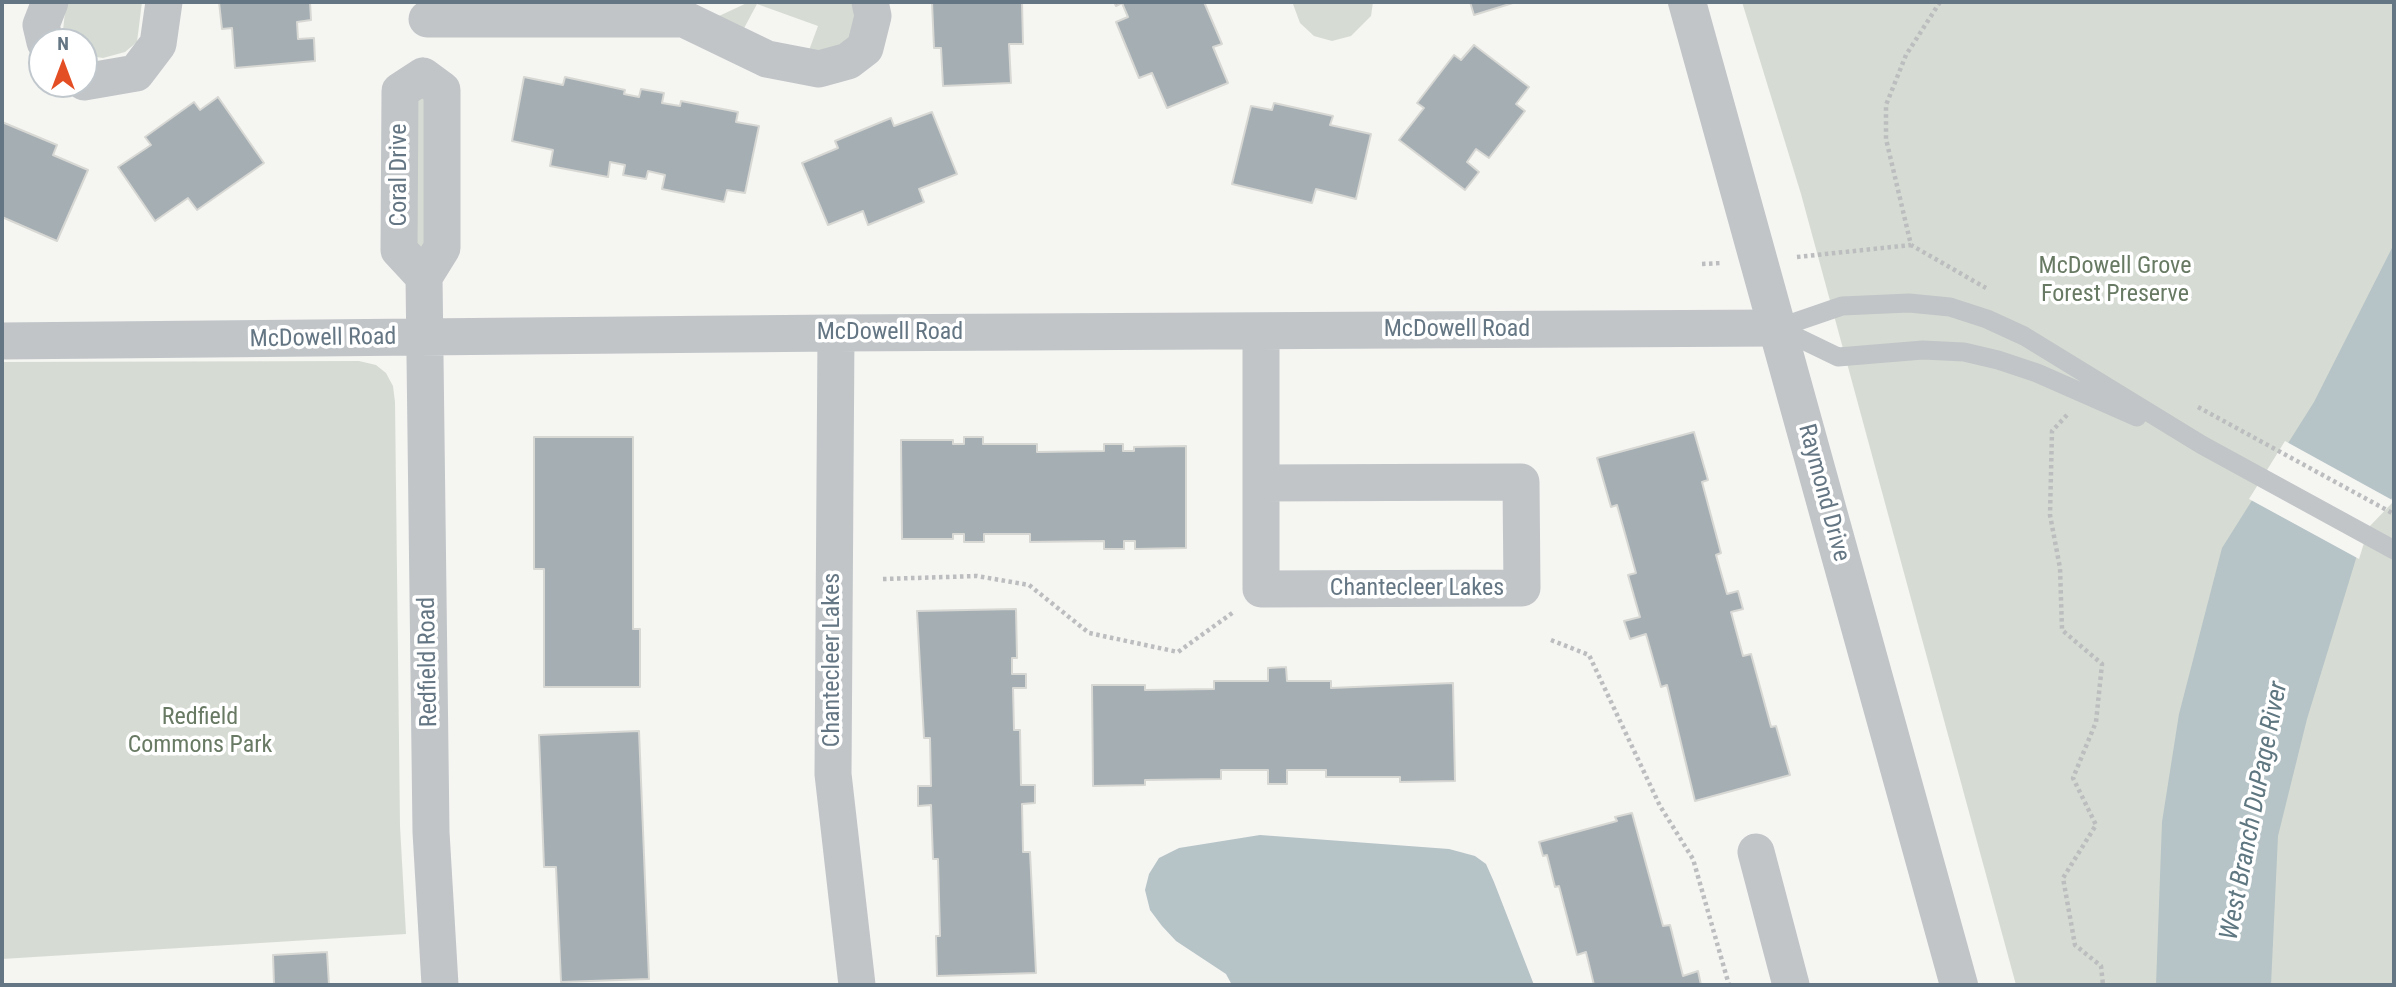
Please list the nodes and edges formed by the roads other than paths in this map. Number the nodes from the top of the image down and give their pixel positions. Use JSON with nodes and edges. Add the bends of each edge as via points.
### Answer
{"nodes":[{"id":1,"x":50,"y":2,"type":"edge"},
{"id":2,"x":164,"y":2,"type":"edge"},
{"id":3,"x":870,"y":2,"type":"edge"},
{"id":4,"x":1687,"y":2,"type":"edge"},
{"id":5,"x":427,"y":10,"type":"edge"},
{"id":6,"x":695,"y":10,"type":"edge"},
{"id":7,"x":42,"y":28,"type":"edge"},
{"id":8,"x":98,"y":80,"type":"edge"},
{"id":9,"x":1778,"y":328,"type":"junction"},
{"id":10,"x":1261,"y":331,"type":"junction"},
{"id":11,"x":835,"y":332,"type":"junction"},
{"id":12,"x":426,"y":338,"type":"junction"},
{"id":13,"x":2,"y":341,"type":"edge"},
{"id":14,"x":2202,"y":445,"type":"junction"},
{"id":15,"x":1261,"y":483,"type":"junction"},
{"id":16,"x":2394,"y":550,"type":"edge"},
{"id":17,"x":1756,"y":852,"type":"dead end"},
{"id":18,"x":440,"y":985,"type":"edge"},
{"id":19,"x":857,"y":985,"type":"edge"},
{"id":20,"x":1791,"y":985,"type":"edge"},
{"id":21,"x":1959,"y":985,"type":"edge"}],
"edges":[{"from":1,"to":7,"type":"street"},
{"from":2,"to":8,"type":"street","via":[[158,44],[136,73]]},
{"from":3,"to":6,"type":"street","via":[[873,16],[865,48],[848,61],[819,69],[767,59]]},
{"from":4,"to":9,"type":"street","name":"Raymond Drive"},
{"from":5,"to":6,"type":"street"},
{"from":5,"to":12,"type":"street","name":"Coral Drive","via":[[424,75],[442,90],[442,248],[424,277]]},
{"from":9,"to":10,"type":"street","name":"McDowell Road"},
{"from":9,"to":14,"type":"lane","via":[[1838,357],[1923,350],[1964,352],[2037,373]]},
{"from":9,"to":14,"type":"lane","via":[[1842,306],[1909,303],[1950,307],[2024,336]]},
{"from":9,"to":21,"type":"street","name":"Raymond Drive"},
{"from":10,"to":11,"type":"street","name":"McDowell Road"},
{"from":10,"to":15,"type":"street"},
{"from":11,"to":12,"type":"street","name":"McDowell Road"},
{"from":11,"to":19,"type":"street","name":"Chantecleer Lakes","via":[[833,774]]},
{"from":12,"to":13,"type":"street","name":"McDowell Road"},
{"from":12,"to":18,"type":"street","name":"Redfield Road","via":[[431,832]]},
{"from":14,"to":16,"type":"lane"},
{"from":15,"to":15,"type":"street","name":"Chantecleer Lakes","via":[[1521,482],[1522,588],[1261,589]]},
{"from":17,"to":20,"type":"street"}]}
